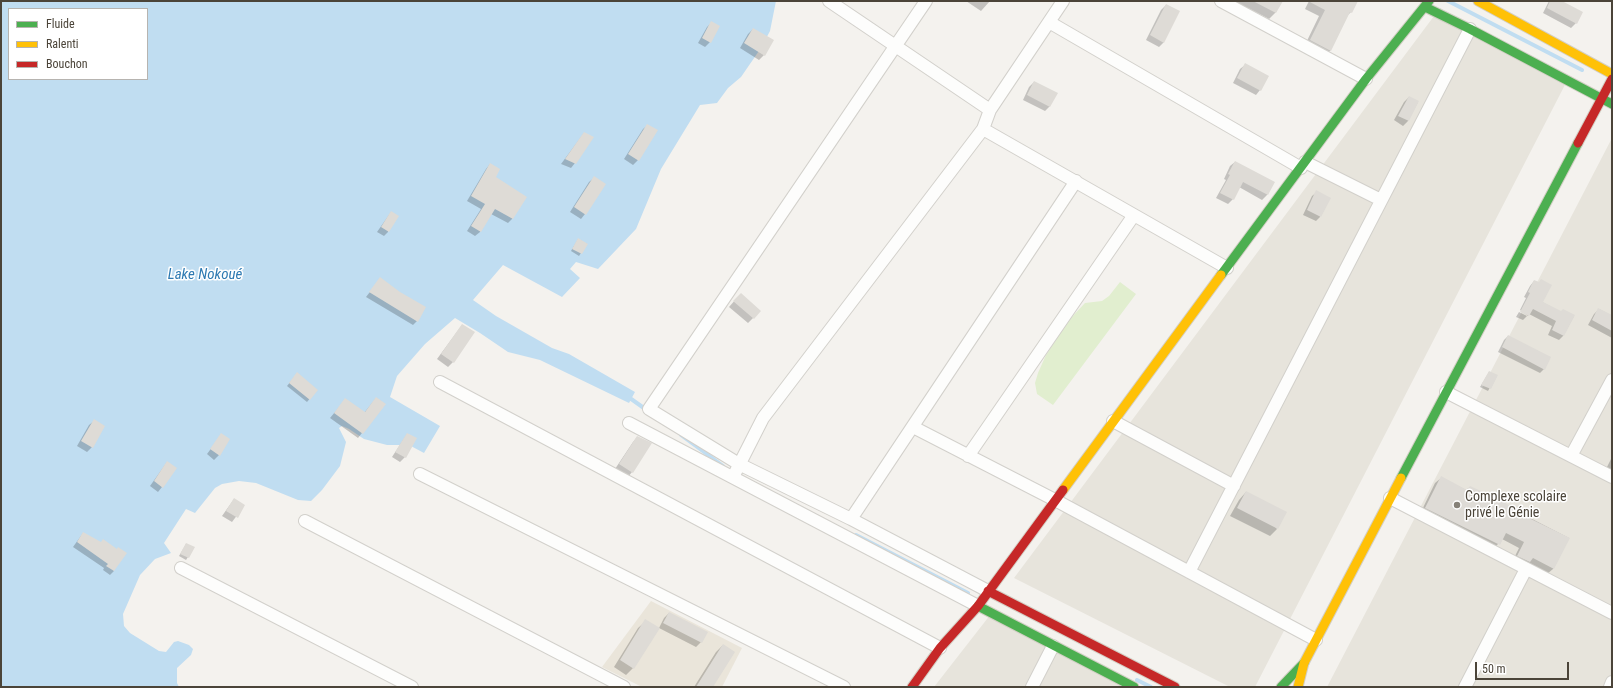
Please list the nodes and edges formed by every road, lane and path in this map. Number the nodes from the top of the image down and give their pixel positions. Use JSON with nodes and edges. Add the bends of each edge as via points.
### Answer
{"nodes":[{"id":1,"x":829,"y":1,"type":"edge"},
{"id":2,"x":926,"y":1,"type":"edge"},
{"id":3,"x":1063,"y":1,"type":"edge"},
{"id":4,"x":1220,"y":1,"type":"edge"},
{"id":5,"x":1414,"y":1,"type":"edge"},
{"id":6,"x":1478,"y":1,"type":"edge"},
{"id":7,"x":1427,"y":4,"type":"edge"},
{"id":8,"x":1049,"y":22,"type":"junction"},
{"id":9,"x":1470,"y":29,"type":"junction"},
{"id":10,"x":896,"y":46,"type":"junction"},
{"id":11,"x":1612,"y":74,"type":"edge"},
{"id":12,"x":1366,"y":79,"type":"junction"},
{"id":13,"x":1612,"y":79,"type":"edge"},
{"id":14,"x":1601,"y":98,"type":"junction"},
{"id":15,"x":1612,"y":104,"type":"edge"},
{"id":16,"x":990,"y":110,"type":"junction"},
{"id":17,"x":983,"y":129,"type":"junction"},
{"id":18,"x":1303,"y":165,"type":"junction"},
{"id":19,"x":1076,"y":181,"type":"junction"},
{"id":20,"x":1381,"y":200,"type":"junction"},
{"id":21,"x":1134,"y":214,"type":"junction"},
{"id":22,"x":1227,"y":268,"type":"junction"},
{"id":23,"x":1612,"y":380,"type":"edge"},
{"id":24,"x":440,"y":382,"type":"dead end"},
{"id":25,"x":1446,"y":392,"type":"junction"},
{"id":26,"x":1113,"y":421,"type":"junction"},
{"id":27,"x":629,"y":423,"type":"dead end"},
{"id":28,"x":913,"y":427,"type":"junction"},
{"id":29,"x":968,"y":456,"type":"junction"},
{"id":30,"x":1571,"y":456,"type":"junction"},
{"id":31,"x":739,"y":464,"type":"junction"},
{"id":32,"x":420,"y":474,"type":"dead end"},
{"id":33,"x":1612,"y":477,"type":"edge"},
{"id":34,"x":733,"y":478,"type":"junction"},
{"id":35,"x":1234,"y":486,"type":"junction"},
{"id":36,"x":1390,"y":498,"type":"junction"},
{"id":37,"x":1055,"y":500,"type":"junction"},
{"id":38,"x":851,"y":519,"type":"junction"},
{"id":39,"x":305,"y":521,"type":"dead end"},
{"id":40,"x":181,"y":568,"type":"dead end"},
{"id":41,"x":1526,"y":569,"type":"junction"},
{"id":42,"x":1189,"y":572,"type":"junction"},
{"id":43,"x":988,"y":591,"type":"junction"},
{"id":44,"x":978,"y":606,"type":"junction"},
{"id":45,"x":1612,"y":613,"type":"edge"},
{"id":46,"x":1316,"y":640,"type":"junction"},
{"id":47,"x":1053,"y":646,"type":"junction"},
{"id":48,"x":940,"y":648,"type":"junction"},
{"id":49,"x":1304,"y":663,"type":"junction"},
{"id":50,"x":1612,"y":682,"type":"edge"},
{"id":51,"x":412,"y":687,"type":"edge"},
{"id":52,"x":624,"y":687,"type":"edge"},
{"id":53,"x":844,"y":687,"type":"edge"},
{"id":54,"x":912,"y":687,"type":"edge"},
{"id":55,"x":1032,"y":687,"type":"edge"},
{"id":56,"x":1134,"y":687,"type":"edge"},
{"id":57,"x":1176,"y":687,"type":"edge"},
{"id":58,"x":1281,"y":687,"type":"edge"},
{"id":59,"x":1298,"y":687,"type":"edge"},
{"id":60,"x":1465,"y":687,"type":"edge"},
{"id":61,"x":1610,"y":687,"type":"edge"}],
"edges":[{"from":1,"to":10,"type":"street"},
{"from":2,"to":10,"type":"street"},
{"from":3,"to":8,"type":"street"},
{"from":4,"to":12,"type":"street"},
{"from":5,"to":7,"type":"street"},
{"from":6,"to":11,"type":"street"},
{"from":7,"to":9,"type":"street"},
{"from":7,"to":12,"type":"street"},
{"from":8,"to":16,"type":"street"},
{"from":8,"to":18,"type":"street"},
{"from":9,"to":14,"type":"street"},
{"from":9,"to":20,"type":"street"},
{"from":10,"to":16,"type":"street"},
{"from":10,"to":31,"type":"street","via":[[649,409]]},
{"from":12,"to":18,"type":"street"},
{"from":13,"to":14,"type":"street"},
{"from":14,"to":15,"type":"street"},
{"from":14,"to":25,"type":"street"},
{"from":16,"to":17,"type":"street"},
{"from":17,"to":19,"type":"street"},
{"from":17,"to":31,"type":"street","via":[[763,418]]},
{"from":18,"to":20,"type":"street"},
{"from":18,"to":22,"type":"street"},
{"from":19,"to":21,"type":"street"},
{"from":19,"to":28,"type":"street"},
{"from":20,"to":35,"type":"street"},
{"from":21,"to":22,"type":"street"},
{"from":21,"to":29,"type":"street"},
{"from":22,"to":26,"type":"street"},
{"from":23,"to":30,"type":"street"},
{"from":24,"to":48,"type":"street"},
{"from":25,"to":30,"type":"street"},
{"from":25,"to":36,"type":"street"},
{"from":26,"to":35,"type":"street"},
{"from":26,"to":37,"type":"street"},
{"from":27,"to":34,"type":"street"},
{"from":28,"to":29,"type":"street"},
{"from":28,"to":38,"type":"street"},
{"from":29,"to":37,"type":"street"},
{"from":30,"to":33,"type":"street"},
{"from":31,"to":34,"type":"street"},
{"from":31,"to":38,"type":"street"},
{"from":32,"to":53,"type":"street"},
{"from":34,"to":44,"type":"street"},
{"from":35,"to":42,"type":"street"},
{"from":36,"to":41,"type":"street"},
{"from":36,"to":46,"type":"street"},
{"from":37,"to":42,"type":"street"},
{"from":37,"to":43,"type":"street"},
{"from":38,"to":43,"type":"street"},
{"from":39,"to":52,"type":"street"},
{"from":40,"to":51,"type":"street"},
{"from":41,"to":45,"type":"street"},
{"from":41,"to":60,"type":"street"},
{"from":42,"to":46,"type":"street"},
{"from":43,"to":44,"type":"street"},
{"from":43,"to":57,"type":"street"},
{"from":44,"to":47,"type":"street"},
{"from":44,"to":48,"type":"street"},
{"from":46,"to":49,"type":"street"},
{"from":47,"to":55,"type":"street"},
{"from":47,"to":56,"type":"street"},
{"from":48,"to":54,"type":"street"},
{"from":49,"to":58,"type":"street"},
{"from":49,"to":59,"type":"street"},
{"from":50,"to":61,"type":"street"}]}
